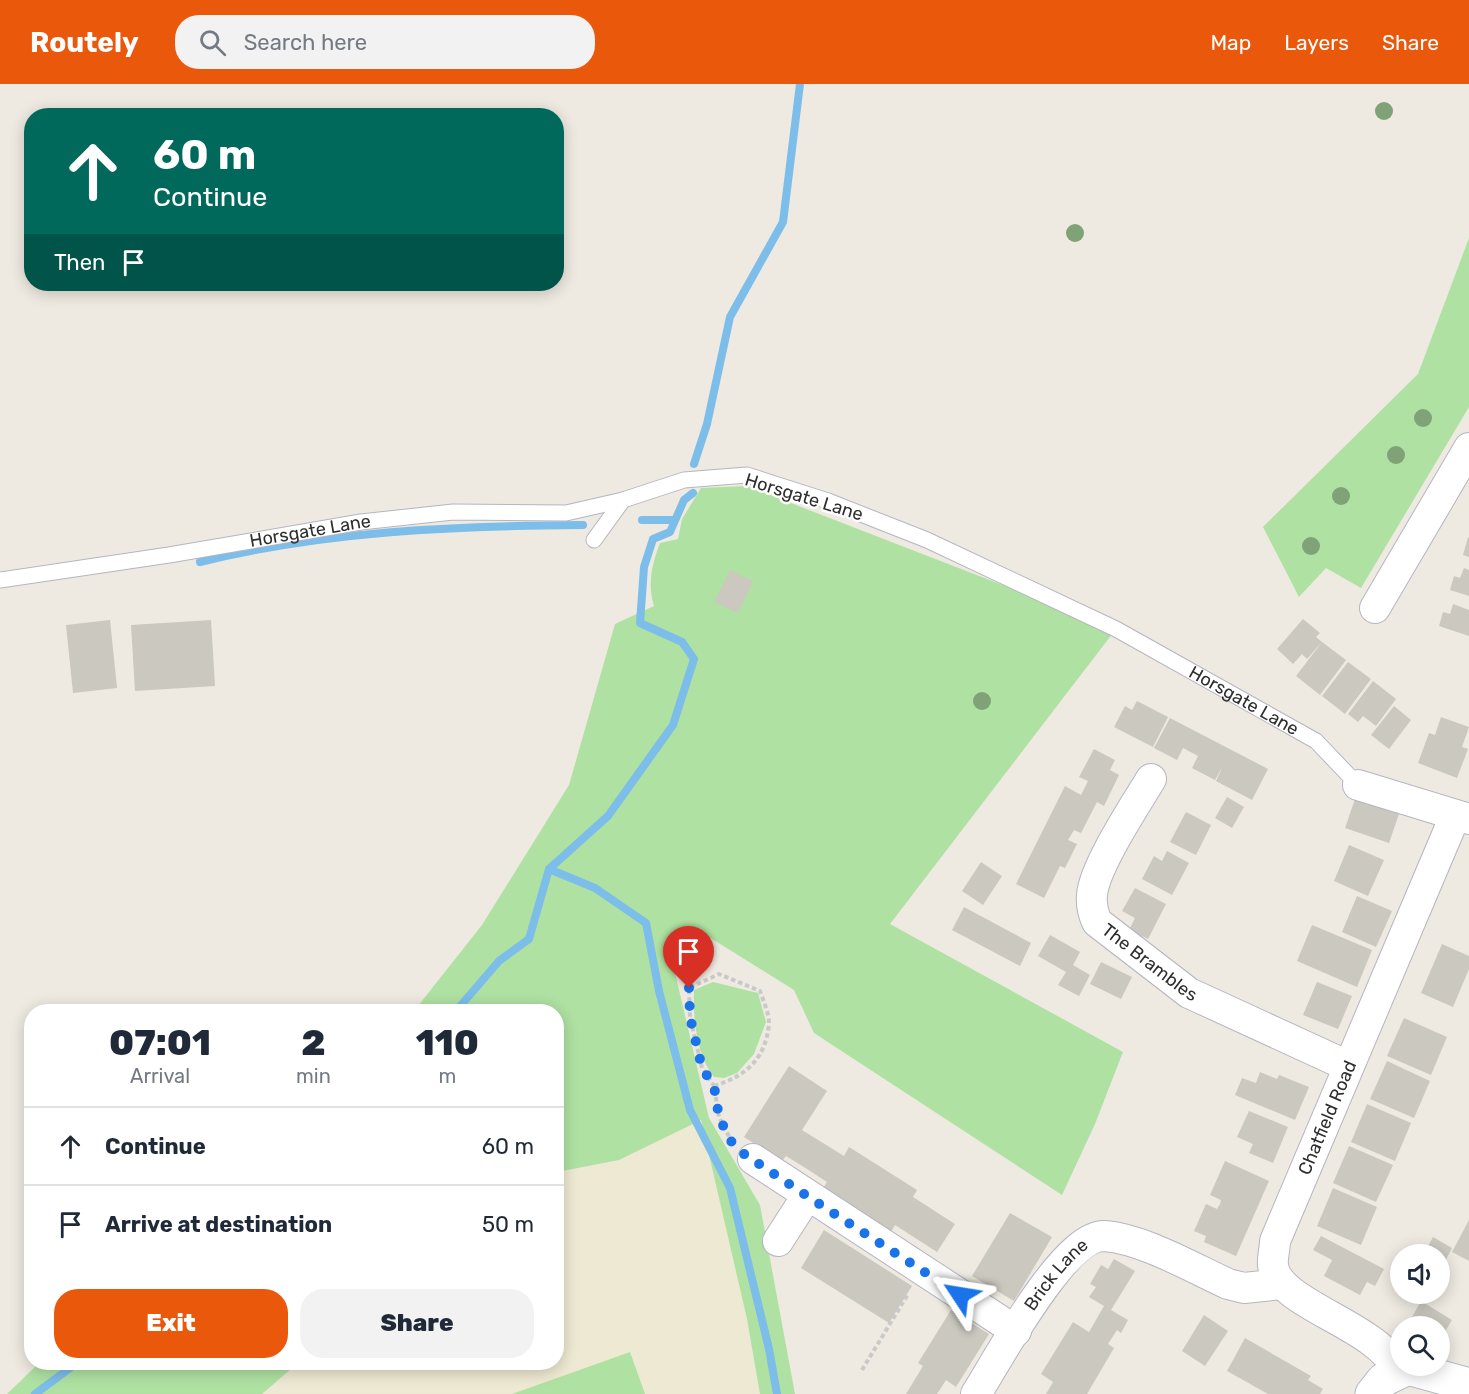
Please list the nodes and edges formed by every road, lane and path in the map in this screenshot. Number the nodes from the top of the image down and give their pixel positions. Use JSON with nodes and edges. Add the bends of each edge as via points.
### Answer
{"nodes":[{"id":1,"x":1469,"y":448,"type":"edge"},
{"id":2,"x":623,"y":500,"type":"junction"},
{"id":3,"x":594,"y":540,"type":"dead end"},
{"id":4,"x":0,"y":579,"type":"edge"},
{"id":5,"x":1375,"y":608,"type":"dead end"},
{"id":6,"x":1151,"y":779,"type":"dead end"},
{"id":7,"x":1358,"y":785,"type":"joint"},
{"id":8,"x":1462,"y":818,"type":"edge"},
{"id":9,"x":1348,"y":1066,"type":"junction"},
{"id":10,"x":714,"y":1086,"type":"junction"},
{"id":11,"x":753,"y":1159,"type":"joint"},
{"id":12,"x":807,"y":1196,"type":"junction"},
{"id":13,"x":778,"y":1240,"type":"dead end"},
{"id":14,"x":923,"y":1271,"type":"junction"},
{"id":15,"x":1282,"y":1284,"type":"junction"},
{"id":16,"x":1016,"y":1330,"type":"junction"},
{"id":17,"x":1390,"y":1355,"type":"edge"},
{"id":18,"x":862,"y":1370,"type":"dead end"},
{"id":19,"x":1390,"y":1376,"type":"edge"},
{"id":20,"x":1438,"y":1376,"type":"edge"},
{"id":21,"x":1469,"y":1384,"type":"edge"},
{"id":22,"x":976,"y":1394,"type":"edge"},
{"id":23,"x":1372,"y":1394,"type":"edge"}],
"edges":[{"from":1,"to":5,"type":"street"},
{"from":2,"to":3,"type":"lane"},
{"from":2,"to":4,"type":"lane","name":"Horsgate Lane","via":[[566,513],[453,512],[361,522]]},
{"from":2,"to":7,"type":"lane","name":"Horsgate Lane","via":[[684,480],[747,475],[828,501],[927,540],[1116,629],[1316,741]]},
{"from":6,"to":9,"type":"street","name":"The Brambles","via":[[1093,886],[1092,905],[1097,922],[1189,993]]},
{"from":7,"to":8,"type":"street","name":"Horsgate Lane"},
{"from":8,"to":9,"type":"street","name":"Chatfield Road"},
{"from":9,"to":15,"type":"street","name":"Chatfield Road","via":[[1275,1241],[1273,1266]]},
{"from":10,"to":10,"type":"path","via":[[702,1068],[690,1017],[689,988],[719,974],[760,991],[769,1022],[759,1057],[738,1078]]},
{"from":10,"to":11,"type":"path","via":[[719,1117],[730,1140]]},
{"from":11,"to":12,"type":"street"},
{"from":12,"to":13,"type":"street"},
{"from":12,"to":14,"type":"street"},
{"from":14,"to":16,"type":"street"},
{"from":14,"to":18,"type":"path"},
{"from":15,"to":16,"type":"street","name":"Brick Lane","via":[[1244,1288],[1228,1284],[1134,1243],[1103,1236],[1082,1243],[1064,1258]]},
{"from":15,"to":17,"type":"street","via":[[1376,1342]]},
{"from":16,"to":22,"type":"street","name":"Brick Lane"},
{"from":19,"to":23,"type":"main road"},
{"from":20,"to":21,"type":"main road"}]}
